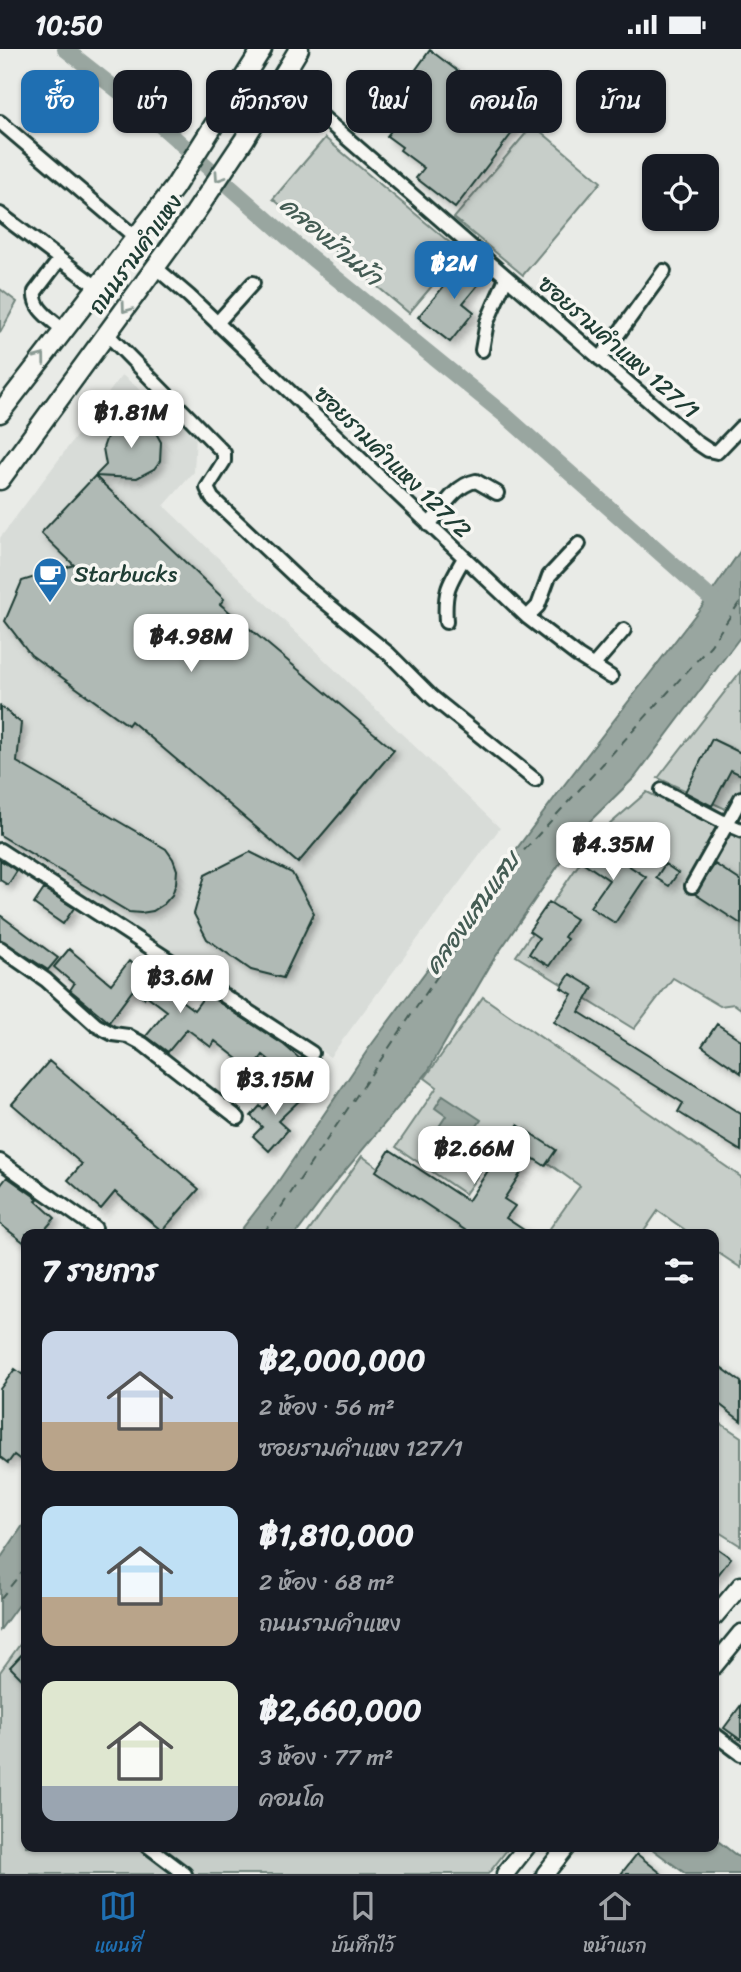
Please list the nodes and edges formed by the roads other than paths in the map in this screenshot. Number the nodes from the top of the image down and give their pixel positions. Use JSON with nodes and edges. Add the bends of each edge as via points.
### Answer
{"nodes":[{"id":1,"x":299,"y":49,"type":"edge"},
{"id":2,"x":254,"y":52,"type":"edge"},
{"id":3,"x":286,"y":70,"type":"edge"},
{"id":4,"x":0,"y":122,"type":"edge"},
{"id":5,"x":332,"y":126,"type":"edge"},
{"id":6,"x":248,"y":133,"type":"edge"},
{"id":7,"x":0,"y":214,"type":"edge"},
{"id":8,"x":135,"y":237,"type":"junction"},
{"id":9,"x":60,"y":259,"type":"junction"},
{"id":10,"x":155,"y":267,"type":"junction"},
{"id":11,"x":664,"y":271,"type":"dead end"},
{"id":12,"x":506,"y":278,"type":"junction"},
{"id":13,"x":253,"y":283,"type":"dead end"},
{"id":14,"x":97,"y":287,"type":"junction"},
{"id":15,"x":217,"y":323,"type":"junction"},
{"id":16,"x":62,"y":329,"type":"junction"},
{"id":17,"x":107,"y":334,"type":"junction"},
{"id":18,"x":482,"y":351,"type":"dead end"},
{"id":19,"x":600,"y":359,"type":"junction"},
{"id":20,"x":0,"y":413,"type":"edge"},
{"id":21,"x":741,"y":427,"type":"edge"},
{"id":22,"x":0,"y":480,"type":"edge"},
{"id":23,"x":497,"y":493,"type":"dead end"},
{"id":24,"x":429,"y":525,"type":"junction"},
{"id":25,"x":579,"y":544,"type":"dead end"},
{"id":26,"x":464,"y":558,"type":"junction"},
{"id":27,"x":527,"y":617,"type":"junction"},
{"id":28,"x":446,"y":622,"type":"dead end"},
{"id":29,"x":624,"y":630,"type":"dead end"},
{"id":30,"x":593,"y":666,"type":"junction"},
{"id":31,"x":611,"y":677,"type":"dead end"},
{"id":32,"x":535,"y":780,"type":"dead end"},
{"id":33,"x":662,"y":790,"type":"dead end"},
{"id":34,"x":741,"y":798,"type":"edge"},
{"id":35,"x":727,"y":824,"type":"junction"},
{"id":36,"x":741,"y":830,"type":"edge"},
{"id":37,"x":0,"y":850,"type":"edge"},
{"id":38,"x":692,"y":886,"type":"dead end"},
{"id":39,"x":0,"y":948,"type":"edge"},
{"id":40,"x":312,"y":1053,"type":"dead end"},
{"id":41,"x":237,"y":1118,"type":"dead end"},
{"id":42,"x":0,"y":1161,"type":"edge"},
{"id":43,"x":95,"y":1228,"type":"dead end"},
{"id":44,"x":741,"y":1585,"type":"edge"},
{"id":45,"x":719,"y":1608,"type":"edge"},
{"id":46,"x":737,"y":1644,"type":"edge"},
{"id":47,"x":719,"y":1661,"type":"edge"},
{"id":48,"x":719,"y":1738,"type":"edge"},
{"id":49,"x":741,"y":1754,"type":"edge"},
{"id":50,"x":156,"y":1852,"type":"edge"},
{"id":51,"x":522,"y":1852,"type":"edge"},
{"id":52,"x":562,"y":1852,"type":"edge"},
{"id":53,"x":185,"y":1874,"type":"edge"},
{"id":54,"x":505,"y":1874,"type":"edge"},
{"id":55,"x":545,"y":1874,"type":"edge"}],
"edges":[{"from":1,"to":3,"type":"main road","name":"ถนนรามคำแหง"},
{"from":2,"to":8,"type":"main road","name":"ถนนรามคำแหง","via":[[210,133]]},
{"from":4,"to":8,"type":"street"},
{"from":5,"to":12,"type":"street","name":"ซอยรามคำแหง 127/1"},
{"from":6,"to":10,"type":"main road","name":"ถนนรามคำแหง","one_way":true},
{"from":7,"to":9,"type":"street"},
{"from":8,"to":14,"type":"main road","name":"ถนนรามคำแหง"},
{"from":9,"to":14,"type":"street"},
{"from":9,"to":16,"type":"street","via":[[34,299]]},
{"from":10,"to":15,"type":"street","name":"ซอยรามคำแหง 127/2"},
{"from":10,"to":17,"type":"main road","name":"ถนนรามคำแหง","one_way":true},
{"from":11,"to":19,"type":"street"},
{"from":12,"to":18,"type":"street"},
{"from":12,"to":19,"type":"street","name":"ซอยรามคำแหง 127/1"},
{"from":13,"to":15,"type":"street"},
{"from":14,"to":16,"type":"main road","name":"ถนนรามคำแหง"},
{"from":15,"to":24,"type":"street","name":"ซอยรามคำแหง 127/2"},
{"from":20,"to":16,"type":"main road","name":"ถนนรามคำแหง","one_way":true},
{"from":17,"to":22,"type":"main road","name":"ถนนรามคำแหง"},
{"from":17,"to":32,"type":"street","via":[[224,453],[207,488],[212,498],[303,584],[389,653],[432,697]]},
{"from":19,"to":21,"type":"street","name":"ซอยรามคำแหง 127/1","via":[[708,450],[717,451]]},
{"from":23,"to":24,"type":"street","via":[[470,482]]},
{"from":24,"to":26,"type":"street","name":"ซอยรามคำแหง 127/2"},
{"from":25,"to":27,"type":"street","via":[[550,576],[538,606]]},
{"from":26,"to":27,"type":"street","name":"ซอยรามคำแหง 127/2"},
{"from":26,"to":28,"type":"street","via":[[445,596]]},
{"from":27,"to":30,"type":"street","name":"ซอยรามคำแหง 127/2"},
{"from":29,"to":30,"type":"street"},
{"from":30,"to":31,"type":"street","name":"ซอยรามคำแหง 127/2"},
{"from":33,"to":35,"type":"street"},
{"from":34,"to":35,"type":"street"},
{"from":35,"to":36,"type":"street"},
{"from":35,"to":38,"type":"street"},
{"from":37,"to":40,"type":"street"},
{"from":39,"to":41,"type":"street","via":[[46,980],[96,1025],[143,1044]]},
{"from":42,"to":43,"type":"street"},
{"from":44,"to":45,"type":"main road"},
{"from":46,"to":47,"type":"main road"},
{"from":48,"to":49,"type":"street"},
{"from":50,"to":53,"type":"street"},
{"from":51,"to":54,"type":"main road"},
{"from":52,"to":55,"type":"main road"}]}
